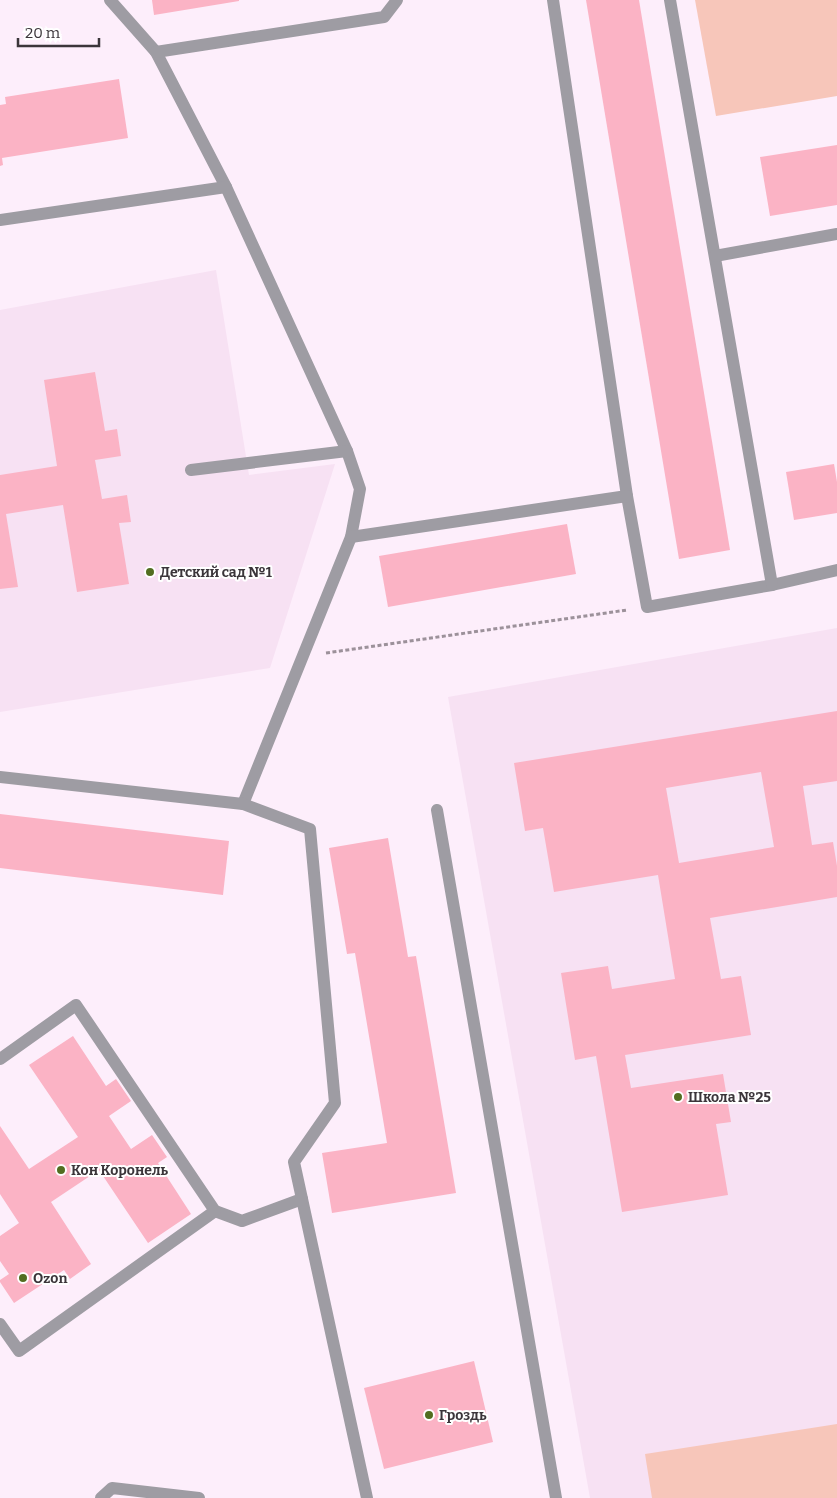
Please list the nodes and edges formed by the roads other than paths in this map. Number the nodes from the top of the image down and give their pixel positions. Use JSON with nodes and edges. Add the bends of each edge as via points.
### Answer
{"nodes":[{"id":1,"x":110,"y":0,"type":"edge"},
{"id":2,"x":397,"y":0,"type":"edge"},
{"id":3,"x":553,"y":0,"type":"edge"},
{"id":4,"x":670,"y":0,"type":"edge"},
{"id":5,"x":156,"y":52,"type":"junction"},
{"id":6,"x":226,"y":187,"type":"junction"},
{"id":7,"x":0,"y":220,"type":"edge"},
{"id":8,"x":837,"y":234,"type":"edge"},
{"id":9,"x":715,"y":256,"type":"junction"},
{"id":10,"x":347,"y":451,"type":"junction"},
{"id":11,"x":191,"y":470,"type":"dead end"},
{"id":12,"x":627,"y":496,"type":"junction"},
{"id":13,"x":351,"y":537,"type":"junction"},
{"id":14,"x":837,"y":570,"type":"edge"},
{"id":15,"x":772,"y":585,"type":"junction"},
{"id":16,"x":0,"y":777,"type":"edge"},
{"id":17,"x":243,"y":804,"type":"junction"},
{"id":18,"x":437,"y":810,"type":"dead end"},
{"id":19,"x":0,"y":1059,"type":"edge"},
{"id":20,"x":302,"y":1199,"type":"junction"},
{"id":21,"x":215,"y":1211,"type":"junction"},
{"id":22,"x":0,"y":1324,"type":"edge"},
{"id":23,"x":100,"y":1498,"type":"edge"},
{"id":24,"x":199,"y":1498,"type":"edge"},
{"id":25,"x":367,"y":1498,"type":"edge"},
{"id":26,"x":556,"y":1498,"type":"edge"}],
"edges":[{"from":1,"to":5,"type":"lane"},
{"from":2,"to":5,"type":"lane","via":[[384,17]]},
{"from":3,"to":12,"type":"lane"},
{"from":4,"to":9,"type":"lane"},
{"from":5,"to":6,"type":"lane"},
{"from":6,"to":7,"type":"lane"},
{"from":6,"to":10,"type":"lane"},
{"from":8,"to":9,"type":"lane"},
{"from":9,"to":15,"type":"lane"},
{"from":10,"to":11,"type":"lane"},
{"from":10,"to":13,"type":"lane","via":[[360,489]]},
{"from":12,"to":13,"type":"lane"},
{"from":12,"to":15,"type":"lane","via":[[647,608]]},
{"from":13,"to":17,"type":"lane"},
{"from":14,"to":15,"type":"lane"},
{"from":16,"to":17,"type":"lane"},
{"from":17,"to":20,"type":"lane","via":[[310,829],[335,1102],[294,1162]]},
{"from":18,"to":26,"type":"lane"},
{"from":19,"to":21,"type":"lane","via":[[76,1005]]},
{"from":20,"to":21,"type":"lane","via":[[242,1221]]},
{"from":20,"to":25,"type":"lane"},
{"from":21,"to":22,"type":"lane","via":[[19,1351]]},
{"from":23,"to":24,"type":"lane","via":[[112,1488]]}]}
